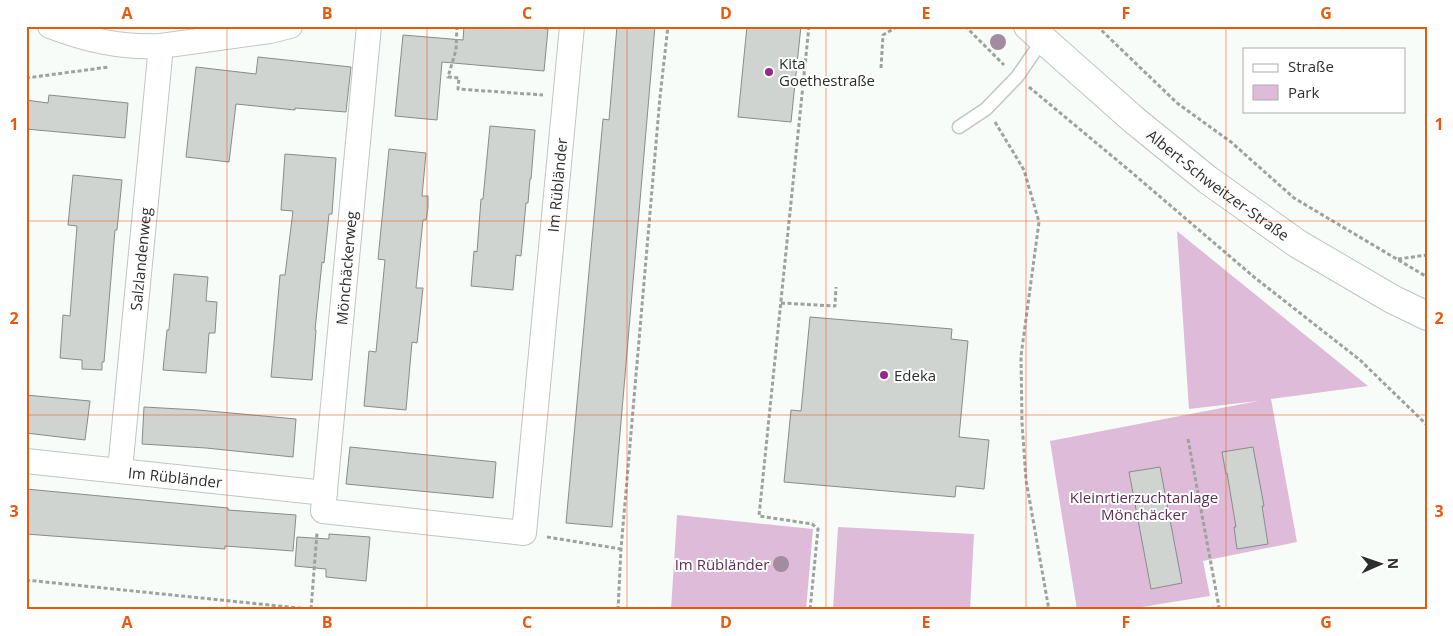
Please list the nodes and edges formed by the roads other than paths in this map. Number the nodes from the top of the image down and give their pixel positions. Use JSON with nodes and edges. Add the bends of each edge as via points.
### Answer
{"nodes":[{"id":1,"x":50,"y":26,"type":"edge"},
{"id":2,"x":290,"y":26,"type":"edge"},
{"id":3,"x":369,"y":26,"type":"edge"},
{"id":4,"x":572,"y":26,"type":"edge"},
{"id":5,"x":1035,"y":33,"type":"edge"},
{"id":6,"x":161,"y":46,"type":"junction"},
{"id":7,"x":959,"y":128,"type":"dead end"},
{"id":8,"x":1427,"y":316,"type":"edge"},
{"id":9,"x":26,"y":461,"type":"edge"},
{"id":10,"x":120,"y":470,"type":"junction"},
{"id":11,"x":324,"y":502,"type":"junction"}],
"edges":[{"from":1,"to":6,"type":"street","via":[[80,38],[116,45]]},
{"from":2,"to":6,"type":"street"},
{"from":3,"to":11,"type":"street","name":"Mönchäckerweg"},
{"from":4,"to":11,"type":"street","name":"Im Rübländer","via":[[524,533]]},
{"from":5,"to":7,"type":"lane","via":[[1017,78],[986,109]]},
{"from":5,"to":8,"type":"street","name":"Albert-Schweitzer-Straße","via":[[1208,180],[1298,244]]},
{"from":6,"to":10,"type":"street","name":"Salzlandenweg"},
{"from":9,"to":10,"type":"street","name":"Im Rübländer"},
{"from":10,"to":11,"type":"street","name":"Im Rübländer"}]}
